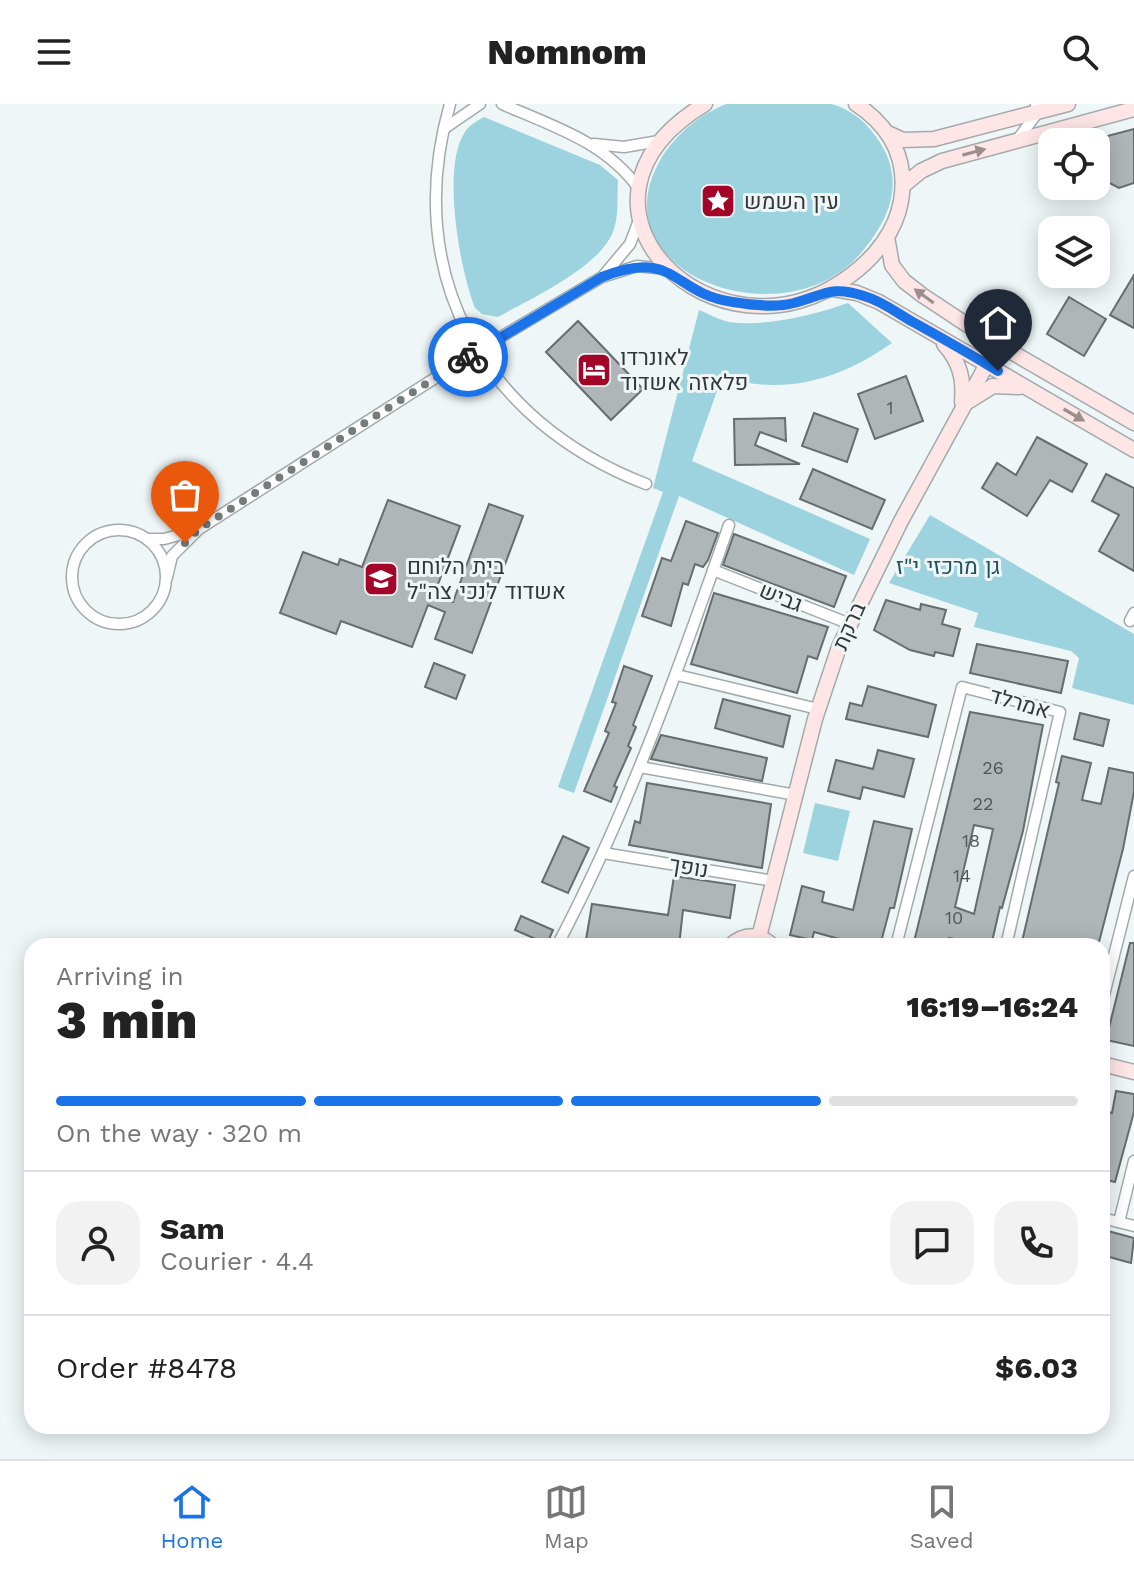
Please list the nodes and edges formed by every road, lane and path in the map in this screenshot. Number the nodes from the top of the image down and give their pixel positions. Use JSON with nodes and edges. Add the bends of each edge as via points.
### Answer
{"nodes":[{"id":1,"x":450,"y":104,"type":"edge"},
{"id":2,"x":480,"y":104,"type":"edge"},
{"id":3,"x":502,"y":104,"type":"edge"},
{"id":4,"x":705,"y":104,"type":"edge"},
{"id":5,"x":856,"y":104,"type":"edge"},
{"id":6,"x":1068,"y":104,"type":"edge"},
{"id":7,"x":1037,"y":108,"type":"edge"},
{"id":8,"x":1134,"y":109,"type":"edge"},
{"id":9,"x":443,"y":130,"type":"junction"},
{"id":10,"x":890,"y":134,"type":"junction"},
{"id":11,"x":1018,"y":140,"type":"junction"},
{"id":12,"x":659,"y":141,"type":"junction"},
{"id":13,"x":588,"y":142,"type":"junction"},
{"id":14,"x":904,"y":185,"type":"junction"},
{"id":15,"x":639,"y":189,"type":"junction"},
{"id":16,"x":639,"y":220,"type":"junction"},
{"id":17,"x":887,"y":237,"type":"junction"},
{"id":18,"x":666,"y":269,"type":"junction"},
{"id":19,"x":602,"y":277,"type":"junction"},
{"id":20,"x":833,"y":289,"type":"junction"},
{"id":21,"x":937,"y":335,"type":"junction"},
{"id":22,"x":984,"y":336,"type":"junction"},
{"id":23,"x":479,"y":350,"type":"junction"},
{"id":24,"x":987,"y":364,"type":"junction"},
{"id":25,"x":1034,"y":392,"type":"junction"},
{"id":26,"x":962,"y":406,"type":"junction"},
{"id":27,"x":1134,"y":423,"type":"edge"},
{"id":28,"x":1134,"y":450,"type":"edge"},
{"id":29,"x":646,"y":484,"type":"dead end"},
{"id":30,"x":729,"y":525,"type":"dead end"},
{"id":31,"x":199,"y":529,"type":"junction"},
{"id":32,"x":147,"y":539,"type":"junction"},
{"id":33,"x":713,"y":570,"type":"junction"},
{"id":34,"x":167,"y":577,"type":"junction"},
{"id":35,"x":850,"y":624,"type":"junction"},
{"id":36,"x":677,"y":675,"type":"junction"},
{"id":37,"x":818,"y":709,"type":"junction"},
{"id":38,"x":640,"y":767,"type":"junction"},
{"id":39,"x":796,"y":795,"type":"junction"},
{"id":40,"x":603,"y":853,"type":"junction"},
{"id":41,"x":1134,"y":876,"type":"edge"},
{"id":42,"x":774,"y":881,"type":"junction"},
{"id":43,"x":759,"y":937,"type":"joint"},
{"id":44,"x":561,"y":938,"type":"edge"},
{"id":45,"x":740,"y":938,"type":"edge"},
{"id":46,"x":898,"y":938,"type":"edge"},
{"id":47,"x":1008,"y":938,"type":"edge"},
{"id":48,"x":1110,"y":971,"type":"edge"},
{"id":49,"x":1110,"y":1066,"type":"edge"},
{"id":50,"x":1134,"y":1072,"type":"edge"},
{"id":51,"x":1134,"y":1161,"type":"edge"},
{"id":52,"x":1110,"y":1220,"type":"edge"},
{"id":53,"x":1119,"y":1222,"type":"junction"},
{"id":54,"x":1134,"y":1226,"type":"edge"}],
"edges":[{"from":1,"to":9,"type":"street"},
{"from":2,"to":9,"type":"street"},
{"from":3,"to":13,"type":"street"},
{"from":4,"to":12,"type":"street"},
{"from":5,"to":10,"type":"street"},
{"from":6,"to":7,"type":"street"},
{"from":7,"to":10,"type":"street","via":[[917,141]]},
{"from":7,"to":11,"type":"street"},
{"from":8,"to":11,"type":"street"},
{"from":9,"to":23,"type":"street","via":[[435,199],[439,249],[457,314]]},
{"from":10,"to":14,"type":"street"},
{"from":14,"to":11,"type":"street","one_way":true,"via":[[942,161]]},
{"from":12,"to":13,"type":"street","via":[[624,147]]},
{"from":12,"to":15,"type":"street"},
{"from":13,"to":15,"type":"street","via":[[614,160]]},
{"from":14,"to":17,"type":"street"},
{"from":15,"to":16,"type":"street"},
{"from":16,"to":18,"type":"street"},
{"from":16,"to":19,"type":"street","via":[[630,244]]},
{"from":17,"to":20,"type":"street","via":[[865,265]]},
{"from":22,"to":17,"type":"street","one_way":true,"via":[[904,281],[890,262]]},
{"from":18,"to":19,"type":"street","via":[[637,266]]},
{"from":18,"to":20,"type":"street","via":[[723,301],[792,304]]},
{"from":19,"to":23,"type":"street"},
{"from":20,"to":21,"type":"street","via":[[869,297]]},
{"from":21,"to":24,"type":"street"},
{"from":21,"to":26,"type":"street","via":[[960,370]]},
{"from":22,"to":24,"type":"street"},
{"from":22,"to":27,"type":"street"},
{"from":23,"to":29,"type":"street","via":[[515,397],[553,433],[580,453]]},
{"from":23,"to":31,"type":"street"},
{"from":24,"to":25,"type":"street"},
{"from":24,"to":26,"type":"street","name":"ברקת"},
{"from":25,"to":26,"type":"street","via":[[993,386]]},
{"from":25,"to":28,"type":"street","one_way":true},
{"from":26,"to":35,"type":"street","name":"ברקת"},
{"from":30,"to":33,"type":"street"},
{"from":31,"to":32,"type":"street"},
{"from":31,"to":34,"type":"street","via":[[172,556]]},
{"from":32,"to":34,"type":"street","via":[[159,551]]},
{"from":32,"to":34,"type":"street","via":[[110,530],[89,540],[72,569],[73,592],[99,620],[126,624],[150,613]]},
{"from":33,"to":35,"type":"street","name":"גביש"},
{"from":33,"to":36,"type":"street"},
{"from":35,"to":37,"type":"street","name":"ברקת"},
{"from":36,"to":37,"type":"street"},
{"from":36,"to":38,"type":"street"},
{"from":37,"to":39,"type":"street","name":"ברקת"},
{"from":38,"to":39,"type":"street"},
{"from":38,"to":40,"type":"street"},
{"from":39,"to":42,"type":"street","name":"ברקת"},
{"from":40,"to":42,"type":"street","name":"נופך"},
{"from":40,"to":44,"type":"street"},
{"from":41,"to":48,"type":"street"},
{"from":42,"to":43,"type":"street","name":"ברקת"},
{"from":43,"to":45,"type":"street"},
{"from":46,"to":47,"type":"street","name":"אמרלד","via":[[962,687],[1060,712]]},
{"from":49,"to":50,"type":"street"},
{"from":51,"to":53,"type":"street"},
{"from":52,"to":53,"type":"street"},
{"from":53,"to":54,"type":"street"}]}
